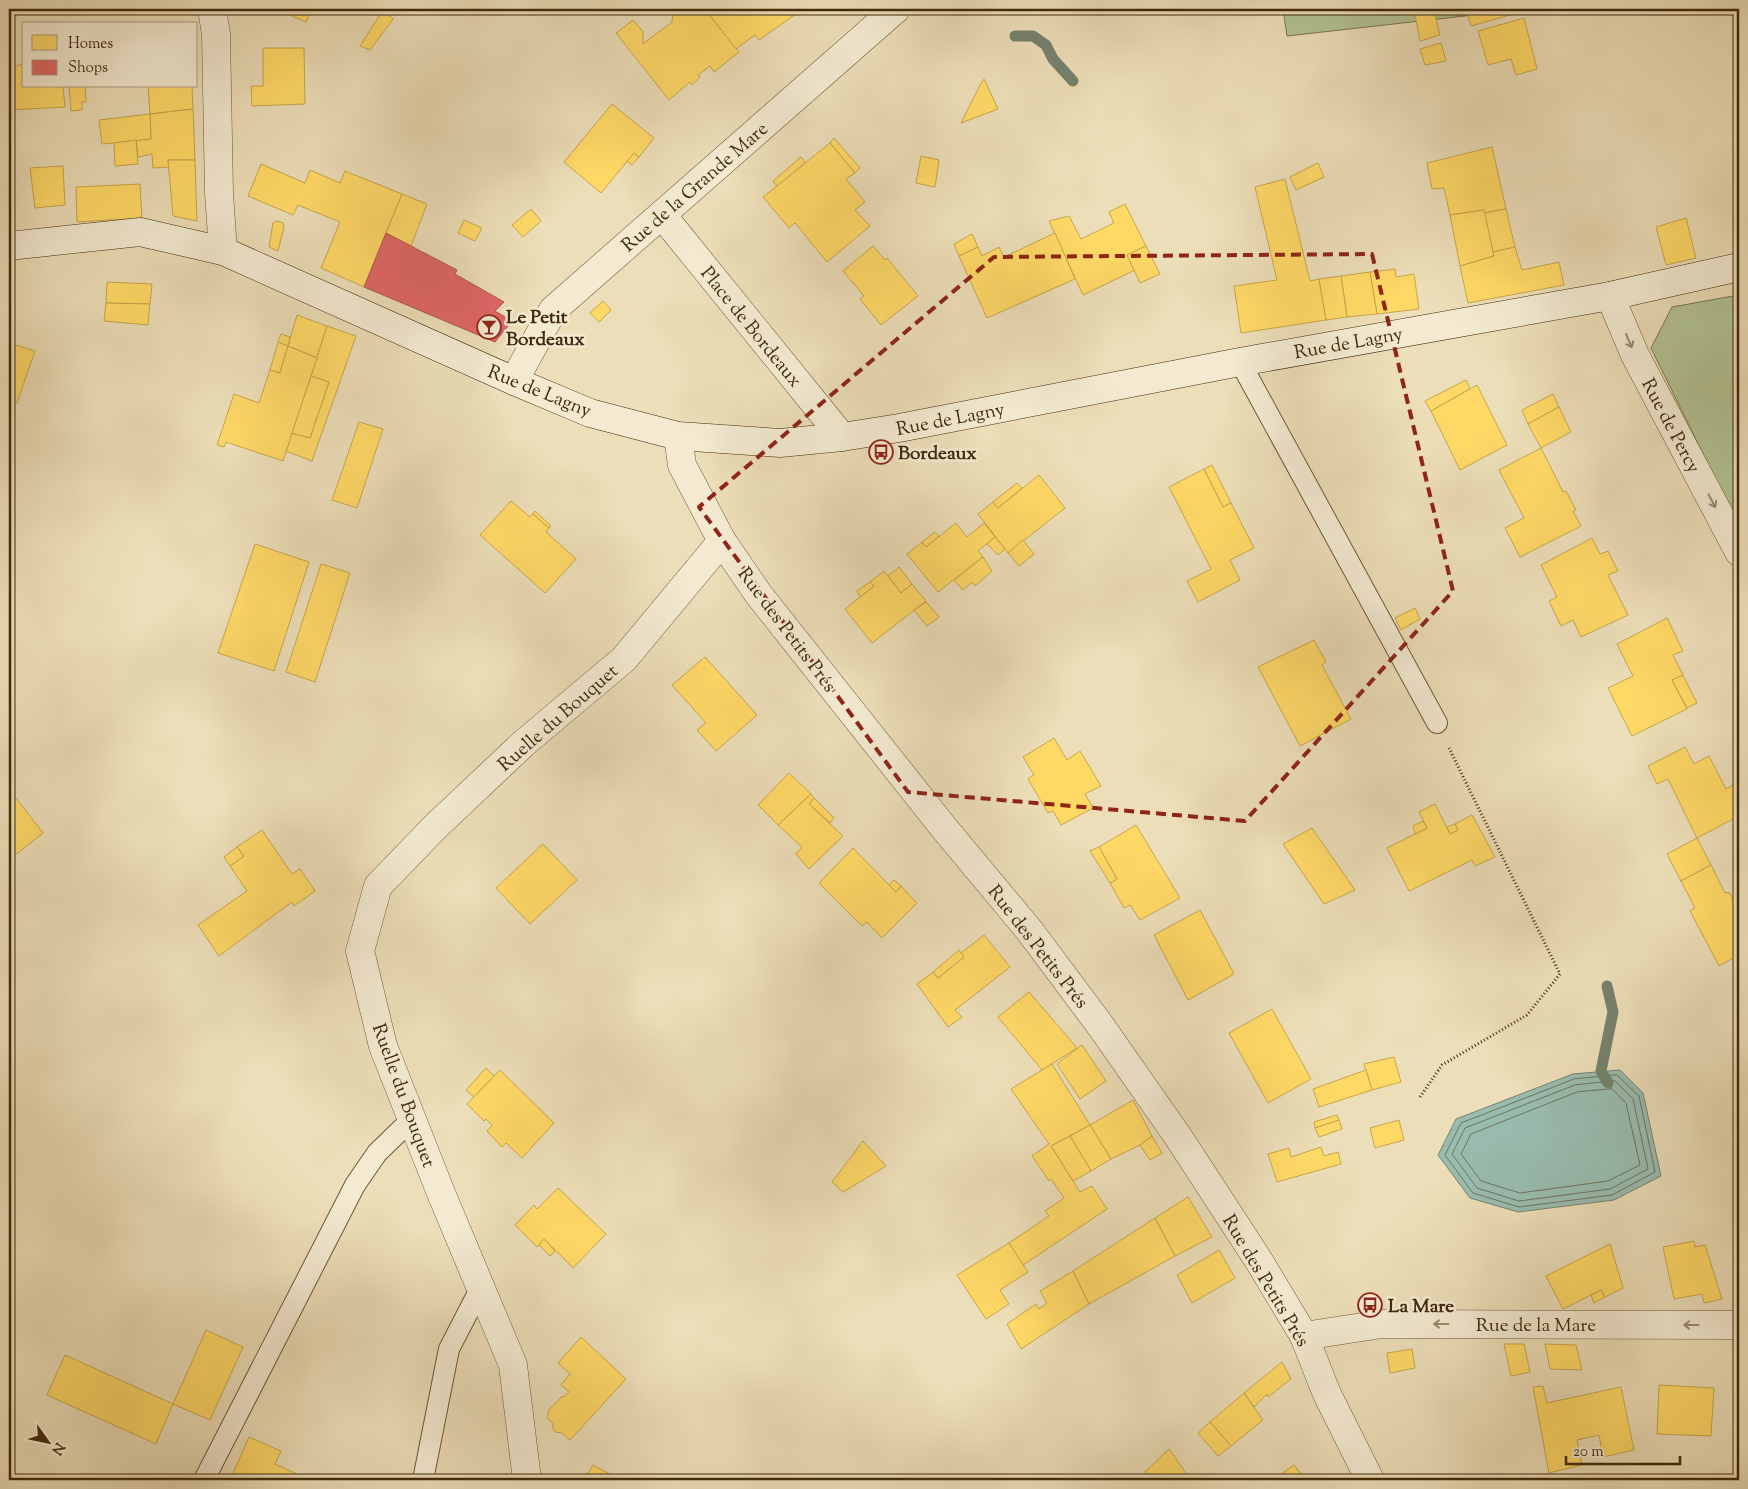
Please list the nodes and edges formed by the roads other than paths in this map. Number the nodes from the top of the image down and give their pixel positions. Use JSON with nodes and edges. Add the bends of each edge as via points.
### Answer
{"nodes":[{"id":1,"x":212,"y":9,"type":"edge"},
{"id":2,"x":896,"y":9,"type":"edge"},
{"id":3,"x":662,"y":215,"type":"junction"},
{"id":4,"x":9,"y":246,"type":"edge"},
{"id":5,"x":223,"y":251,"type":"junction"},
{"id":6,"x":1739,"y":267,"type":"edge"},
{"id":7,"x":1610,"y":296,"type":"junction"},
{"id":8,"x":1240,"y":362,"type":"junction"},
{"id":9,"x":514,"y":381,"type":"junction"},
{"id":10,"x":678,"y":436,"type":"junction"},
{"id":11,"x":842,"y":437,"type":"junction"},
{"id":12,"x":722,"y":541,"type":"junction"},
{"id":13,"x":1739,"y":552,"type":"edge"},
{"id":14,"x":1437,"y":723,"type":"road end"},
{"id":15,"x":412,"y":1119,"type":"junction"},
{"id":16,"x":481,"y":1287,"type":"junction"},
{"id":17,"x":1739,"y":1325,"type":"edge"},
{"id":18,"x":1304,"y":1336,"type":"junction"},
{"id":19,"x":204,"y":1480,"type":"edge"},
{"id":20,"x":423,"y":1480,"type":"edge"},
{"id":21,"x":527,"y":1480,"type":"edge"},
{"id":22,"x":1370,"y":1480,"type":"edge"}],
"edges":[{"from":1,"to":5,"type":"street","via":[[216,34]]},
{"from":2,"to":3,"type":"street","name":"Rue de la Grande Mare"},
{"from":3,"to":9,"type":"street","name":"Rue de la Grande Mare","via":[[554,310]]},
{"from":3,"to":11,"type":"street","name":"Place de Bordeaux"},
{"from":4,"to":5,"type":"street","name":"Rue de Lagny","via":[[140,232]]},
{"from":5,"to":9,"type":"street","name":"Rue de Lagny"},
{"from":6,"to":7,"type":"street","name":"Rue de Lagny"},
{"from":7,"to":8,"type":"street","name":"Rue de Lagny"},
{"from":7,"to":13,"type":"street","name":"Rue de Percy","one_way":true,"via":[[1635,355]]},
{"from":8,"to":11,"type":"street","name":"Rue de Lagny"},
{"from":8,"to":14,"type":"lane"},
{"from":9,"to":10,"type":"street","name":"Rue de Lagny","via":[[590,413]]},
{"from":10,"to":11,"type":"street","name":"Rue de Lagny","via":[[780,443]]},
{"from":10,"to":12,"type":"street","name":"Rue des Petits Prés","via":[[682,465]]},
{"from":12,"to":15,"type":"street","name":"Ruelle du Bouquet","via":[[624,659],[524,743],[378,886],[360,951],[383,1046]]},
{"from":12,"to":18,"type":"street","name":"Rue des Petits Prés","via":[[759,595],[1029,930],[1100,1025],[1179,1138]]},
{"from":15,"to":16,"type":"street","name":"Ruelle du Bouquet"},
{"from":15,"to":19,"type":"lane","via":[[377,1153],[356,1185]]},
{"from":16,"to":20,"type":"lane","via":[[449,1349]]},
{"from":16,"to":21,"type":"street","name":"Ruelle du Bouquet","via":[[514,1365]]},
{"from":17,"to":18,"type":"street","name":"Rue de la Mare","one_way":true,"via":[[1382,1324]]},
{"from":18,"to":22,"type":"street","name":"Rue des Petits Prés","via":[[1327,1394]]}]}
